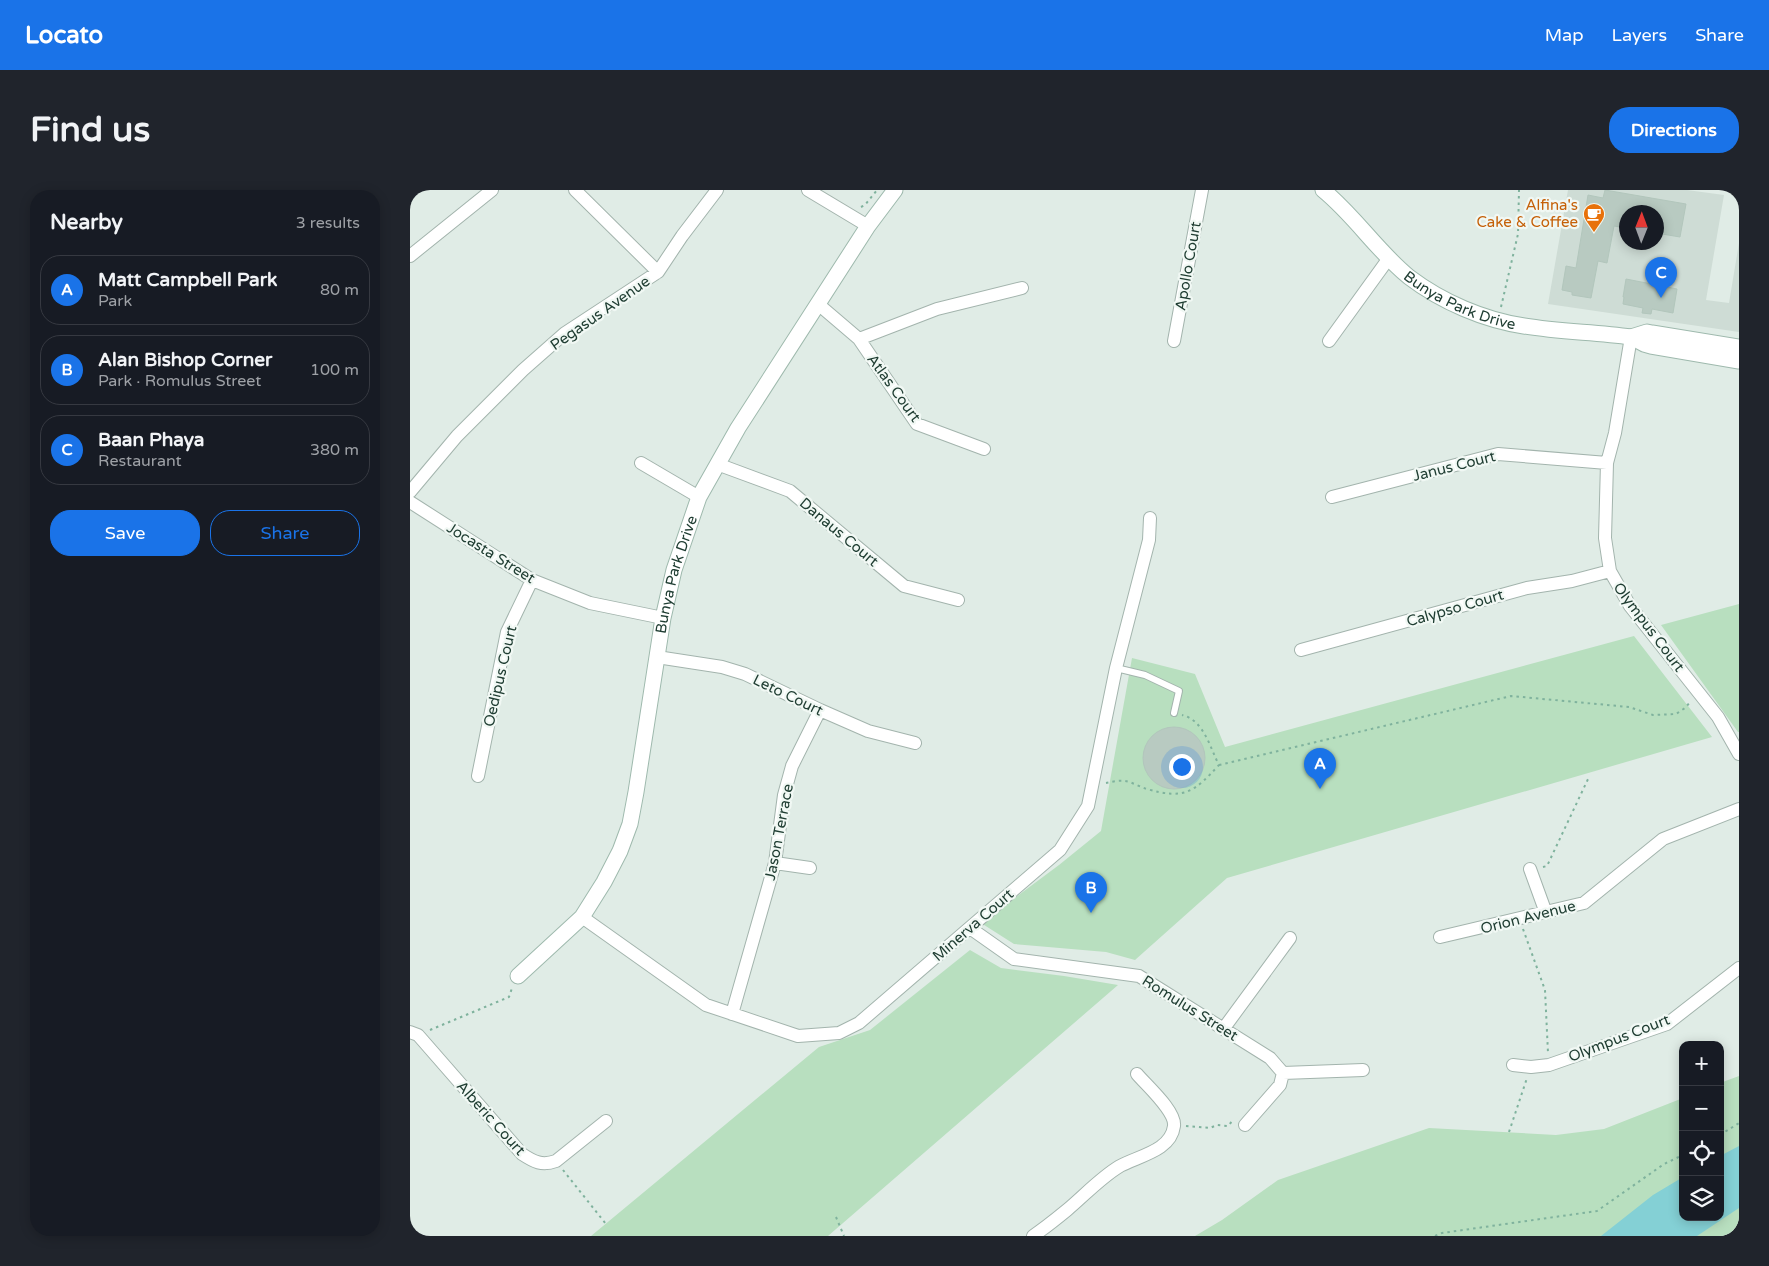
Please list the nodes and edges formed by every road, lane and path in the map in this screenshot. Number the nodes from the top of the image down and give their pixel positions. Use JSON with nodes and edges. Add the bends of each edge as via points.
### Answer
{"nodes":[{"id":1,"x":492,"y":190,"type":"edge"},
{"id":2,"x":575,"y":190,"type":"edge"},
{"id":3,"x":717,"y":190,"type":"edge"},
{"id":4,"x":808,"y":190,"type":"edge"},
{"id":5,"x":876,"y":190,"type":"edge"},
{"id":6,"x":895,"y":190,"type":"edge"},
{"id":7,"x":1202,"y":190,"type":"edge"},
{"id":8,"x":1323,"y":190,"type":"edge"},
{"id":9,"x":1520,"y":191,"type":"edge"},
{"id":10,"x":860,"y":207,"type":"dead end"},
{"id":11,"x":868,"y":226,"type":"junction"},
{"id":12,"x":410,"y":256,"type":"edge"},
{"id":13,"x":1389,"y":258,"type":"junction"},
{"id":14,"x":658,"y":272,"type":"junction"},
{"id":15,"x":1022,"y":288,"type":"dead end"},
{"id":16,"x":818,"y":304,"type":"junction"},
{"id":17,"x":1500,"y":307,"type":"dead end"},
{"id":18,"x":1631,"y":337,"type":"junction"},
{"id":19,"x":859,"y":339,"type":"junction"},
{"id":20,"x":1174,"y":341,"type":"dead end"},
{"id":21,"x":1329,"y":341,"type":"dead end"},
{"id":22,"x":1739,"y":347,"type":"edge"},
{"id":23,"x":1739,"y":361,"type":"edge"},
{"id":24,"x":984,"y":449,"type":"dead end"},
{"id":25,"x":641,"y":463,"type":"dead end"},
{"id":26,"x":1607,"y":463,"type":"junction"},
{"id":27,"x":718,"y":464,"type":"junction"},
{"id":28,"x":410,"y":492,"type":"edge"},
{"id":29,"x":699,"y":497,"type":"junction"},
{"id":30,"x":1332,"y":497,"type":"dead end"},
{"id":31,"x":410,"y":502,"type":"edge"},
{"id":32,"x":1150,"y":518,"type":"dead end"},
{"id":33,"x":1610,"y":571,"type":"junction"},
{"id":34,"x":532,"y":580,"type":"junction"},
{"id":35,"x":958,"y":600,"type":"dead end"},
{"id":36,"x":663,"y":618,"type":"junction"},
{"id":37,"x":1301,"y":650,"type":"dead end"},
{"id":38,"x":658,"y":657,"type":"junction"},
{"id":39,"x":1116,"y":668,"type":"junction"},
{"id":40,"x":1700,"y":694,"type":"junction"},
{"id":41,"x":820,"y":710,"type":"junction"},
{"id":42,"x":1174,"y":713,"type":"joint"},
{"id":43,"x":915,"y":743,"type":"dead end"},
{"id":44,"x":1739,"y":754,"type":"edge"},
{"id":45,"x":1219,"y":765,"type":"junction"},
{"id":46,"x":478,"y":776,"type":"dead end"},
{"id":47,"x":1590,"y":777,"type":"dead end"},
{"id":48,"x":1093,"y":784,"type":"junction"},
{"id":49,"x":1739,"y":809,"type":"edge"},
{"id":50,"x":775,"y":863,"type":"junction"},
{"id":51,"x":810,"y":868,"type":"dead end"},
{"id":52,"x":1530,"y":869,"type":"joint"},
{"id":53,"x":1546,"y":913,"type":"junction"},
{"id":54,"x":582,"y":917,"type":"junction"},
{"id":55,"x":1519,"y":920,"type":"junction"},
{"id":56,"x":970,"y":928,"type":"junction"},
{"id":57,"x":1290,"y":938,"type":"dead end"},
{"id":58,"x":1440,"y":938,"type":"dead end"},
{"id":59,"x":1739,"y":968,"type":"edge"},
{"id":60,"x":518,"y":976,"type":"joint"},
{"id":61,"x":732,"y":1014,"type":"junction"},
{"id":62,"x":1224,"y":1028,"type":"junction"},
{"id":63,"x":414,"y":1034,"type":"edge"},
{"id":64,"x":1549,"y":1064,"type":"junction"},
{"id":65,"x":1513,"y":1065,"type":"dead end"},
{"id":66,"x":1531,"y":1067,"type":"junction"},
{"id":67,"x":1363,"y":1070,"type":"dead end"},
{"id":68,"x":1283,"y":1073,"type":"junction"},
{"id":69,"x":1137,"y":1074,"type":"dead end"},
{"id":70,"x":606,"y":1121,"type":"dead end"},
{"id":71,"x":1739,"y":1123,"type":"edge"},
{"id":72,"x":1244,"y":1125,"type":"joint"},
{"id":73,"x":1174,"y":1126,"type":"junction"},
{"id":74,"x":1508,"y":1132,"type":"dead end"},
{"id":75,"x":1724,"y":1132,"type":"edge"},
{"id":76,"x":1679,"y":1157,"type":"edge"},
{"id":77,"x":556,"y":1161,"type":"junction"},
{"id":78,"x":836,"y":1217,"type":"dead end"},
{"id":79,"x":606,"y":1224,"type":"dead end"},
{"id":80,"x":844,"y":1236,"type":"edge"},
{"id":81,"x":1033,"y":1236,"type":"edge"},
{"id":82,"x":1435,"y":1236,"type":"edge"}],
"edges":[{"from":1,"to":12,"type":"street"},
{"from":2,"to":14,"type":"street"},
{"from":3,"to":14,"type":"street","name":"Pegasus Avenue"},
{"from":4,"to":11,"type":"street"},
{"from":5,"to":10,"type":"path"},
{"from":6,"to":11,"type":"street","name":"Bunya Park Drive"},
{"from":7,"to":20,"type":"street","name":"Apollo Court"},
{"from":8,"to":13,"type":"street","name":"Bunya Park Drive"},
{"from":9,"to":17,"type":"path","via":[[1518,234]]},
{"from":11,"to":16,"type":"street","name":"Bunya Park Drive"},
{"from":13,"to":18,"type":"street","name":"Bunya Park Drive","via":[[1437,295],[1497,320],[1548,330]]},
{"from":13,"to":21,"type":"street"},
{"from":14,"to":28,"type":"street","name":"Pegasus Avenue","via":[[565,333],[530,364],[458,436]]},
{"from":15,"to":19,"type":"street","via":[[937,309]]},
{"from":16,"to":19,"type":"street","name":"Atlas Court"},
{"from":16,"to":27,"type":"street","name":"Bunya Park Drive"},
{"from":18,"to":22,"type":"street","name":"Bunya Park Drive","via":[[1647,332]]},
{"from":18,"to":23,"type":"street","name":"Bunya Park Drive","via":[[1651,346]]},
{"from":18,"to":26,"type":"street","name":"Olympus Court"},
{"from":19,"to":24,"type":"street","name":"Atlas Court","via":[[917,424]]},
{"from":25,"to":29,"type":"street"},
{"from":26,"to":30,"type":"street","name":"Janus Court","via":[[1498,454]]},
{"from":26,"to":33,"type":"street","name":"Olympus Court","via":[[1605,538]]},
{"from":27,"to":29,"type":"street","name":"Bunya Park Drive"},
{"from":27,"to":35,"type":"street","name":"Danaus Court","via":[[790,491],[904,586]]},
{"from":29,"to":36,"type":"street","name":"Bunya Park Drive","via":[[674,570]]},
{"from":31,"to":34,"type":"street","name":"Jocasta Street"},
{"from":32,"to":39,"type":"street","name":"Minerva Court","via":[[1149,540]]},
{"from":33,"to":37,"type":"street","name":"Calypso Court","via":[[1520,590]]},
{"from":33,"to":40,"type":"street","name":"Olympus Court","via":[[1630,606]]},
{"from":34,"to":36,"type":"street","name":"Jocasta Street","via":[[590,603]]},
{"from":34,"to":46,"type":"street","name":"Oedipus Court","via":[[507,632]]},
{"from":36,"to":38,"type":"street","name":"Bunya Park Drive"},
{"from":38,"to":41,"type":"street","name":"Leto Court","via":[[745,674]]},
{"from":38,"to":54,"type":"street","name":"Bunya Park Drive","via":[[630,824],[608,875]]},
{"from":39,"to":42,"type":"lane","via":[[1145,675],[1179,691]]},
{"from":39,"to":48,"type":"street","name":"Minerva Court"},
{"from":40,"to":44,"type":"street","name":"Olympus Court","via":[[1718,717]]},
{"from":40,"to":45,"type":"path","via":[[1676,714],[1653,716],[1629,707],[1511,696]]},
{"from":41,"to":43,"type":"street","name":"Leto Court","via":[[868,731]]},
{"from":41,"to":50,"type":"street","name":"Jason Terrace","via":[[792,766],[784,795]]},
{"from":42,"to":45,"type":"path","via":[[1188,716],[1203,730]]},
{"from":45,"to":48,"type":"path","via":[[1193,790],[1181,794],[1164,793],[1126,781]]},
{"from":47,"to":52,"type":"path","via":[[1547,866]]},
{"from":48,"to":56,"type":"street","name":"Minerva Court","via":[[1088,806],[1060,850]]},
{"from":49,"to":53,"type":"street","name":"Orion Avenue","via":[[1664,839],[1584,903]]},
{"from":50,"to":51,"type":"street"},
{"from":50,"to":61,"type":"street","name":"Jason Terrace"},
{"from":52,"to":53,"type":"street"},
{"from":53,"to":55,"type":"street","name":"Orion Avenue"},
{"from":54,"to":60,"type":"street","name":"Bunya Park Drive"},
{"from":54,"to":61,"type":"street","name":"Minerva Court","via":[[706,1005]]},
{"from":55,"to":58,"type":"street","name":"Orion Avenue"},
{"from":55,"to":64,"type":"path","via":[[1544,990]]},
{"from":56,"to":61,"type":"street","name":"Minerva Court","via":[[859,1023],[840,1033],[798,1036]]},
{"from":56,"to":62,"type":"street","name":"Romulus Street","via":[[1014,959],[1139,976]]},
{"from":57,"to":62,"type":"street"},
{"from":59,"to":64,"type":"street","name":"Olympus Court","via":[[1667,1024]]},
{"from":60,"to":63,"type":"path","via":[[509,997]]},
{"from":62,"to":68,"type":"street","name":"Romulus Street","via":[[1270,1058]]},
{"from":63,"to":77,"type":"street","name":"Alberic Court","via":[[522,1154],[539,1164]]},
{"from":64,"to":66,"type":"street","name":"Olympus Court"},
{"from":65,"to":66,"type":"street","name":"Olympus Court"},
{"from":66,"to":74,"type":"path"},
{"from":67,"to":68,"type":"street"},
{"from":68,"to":72,"type":"street","via":[[1280,1085]]},
{"from":69,"to":73,"type":"street","via":[[1168,1109]]},
{"from":70,"to":77,"type":"street"},
{"from":71,"to":75,"type":"path"},
{"from":72,"to":73,"type":"path","via":[[1236,1118],[1228,1126]]},
{"from":73,"to":81,"type":"street","via":[[1169,1139],[1160,1147],[1106,1174],[1067,1211]]},
{"from":76,"to":82,"type":"path","via":[[1597,1211]]},
{"from":77,"to":79,"type":"path"},
{"from":78,"to":80,"type":"path"}]}
